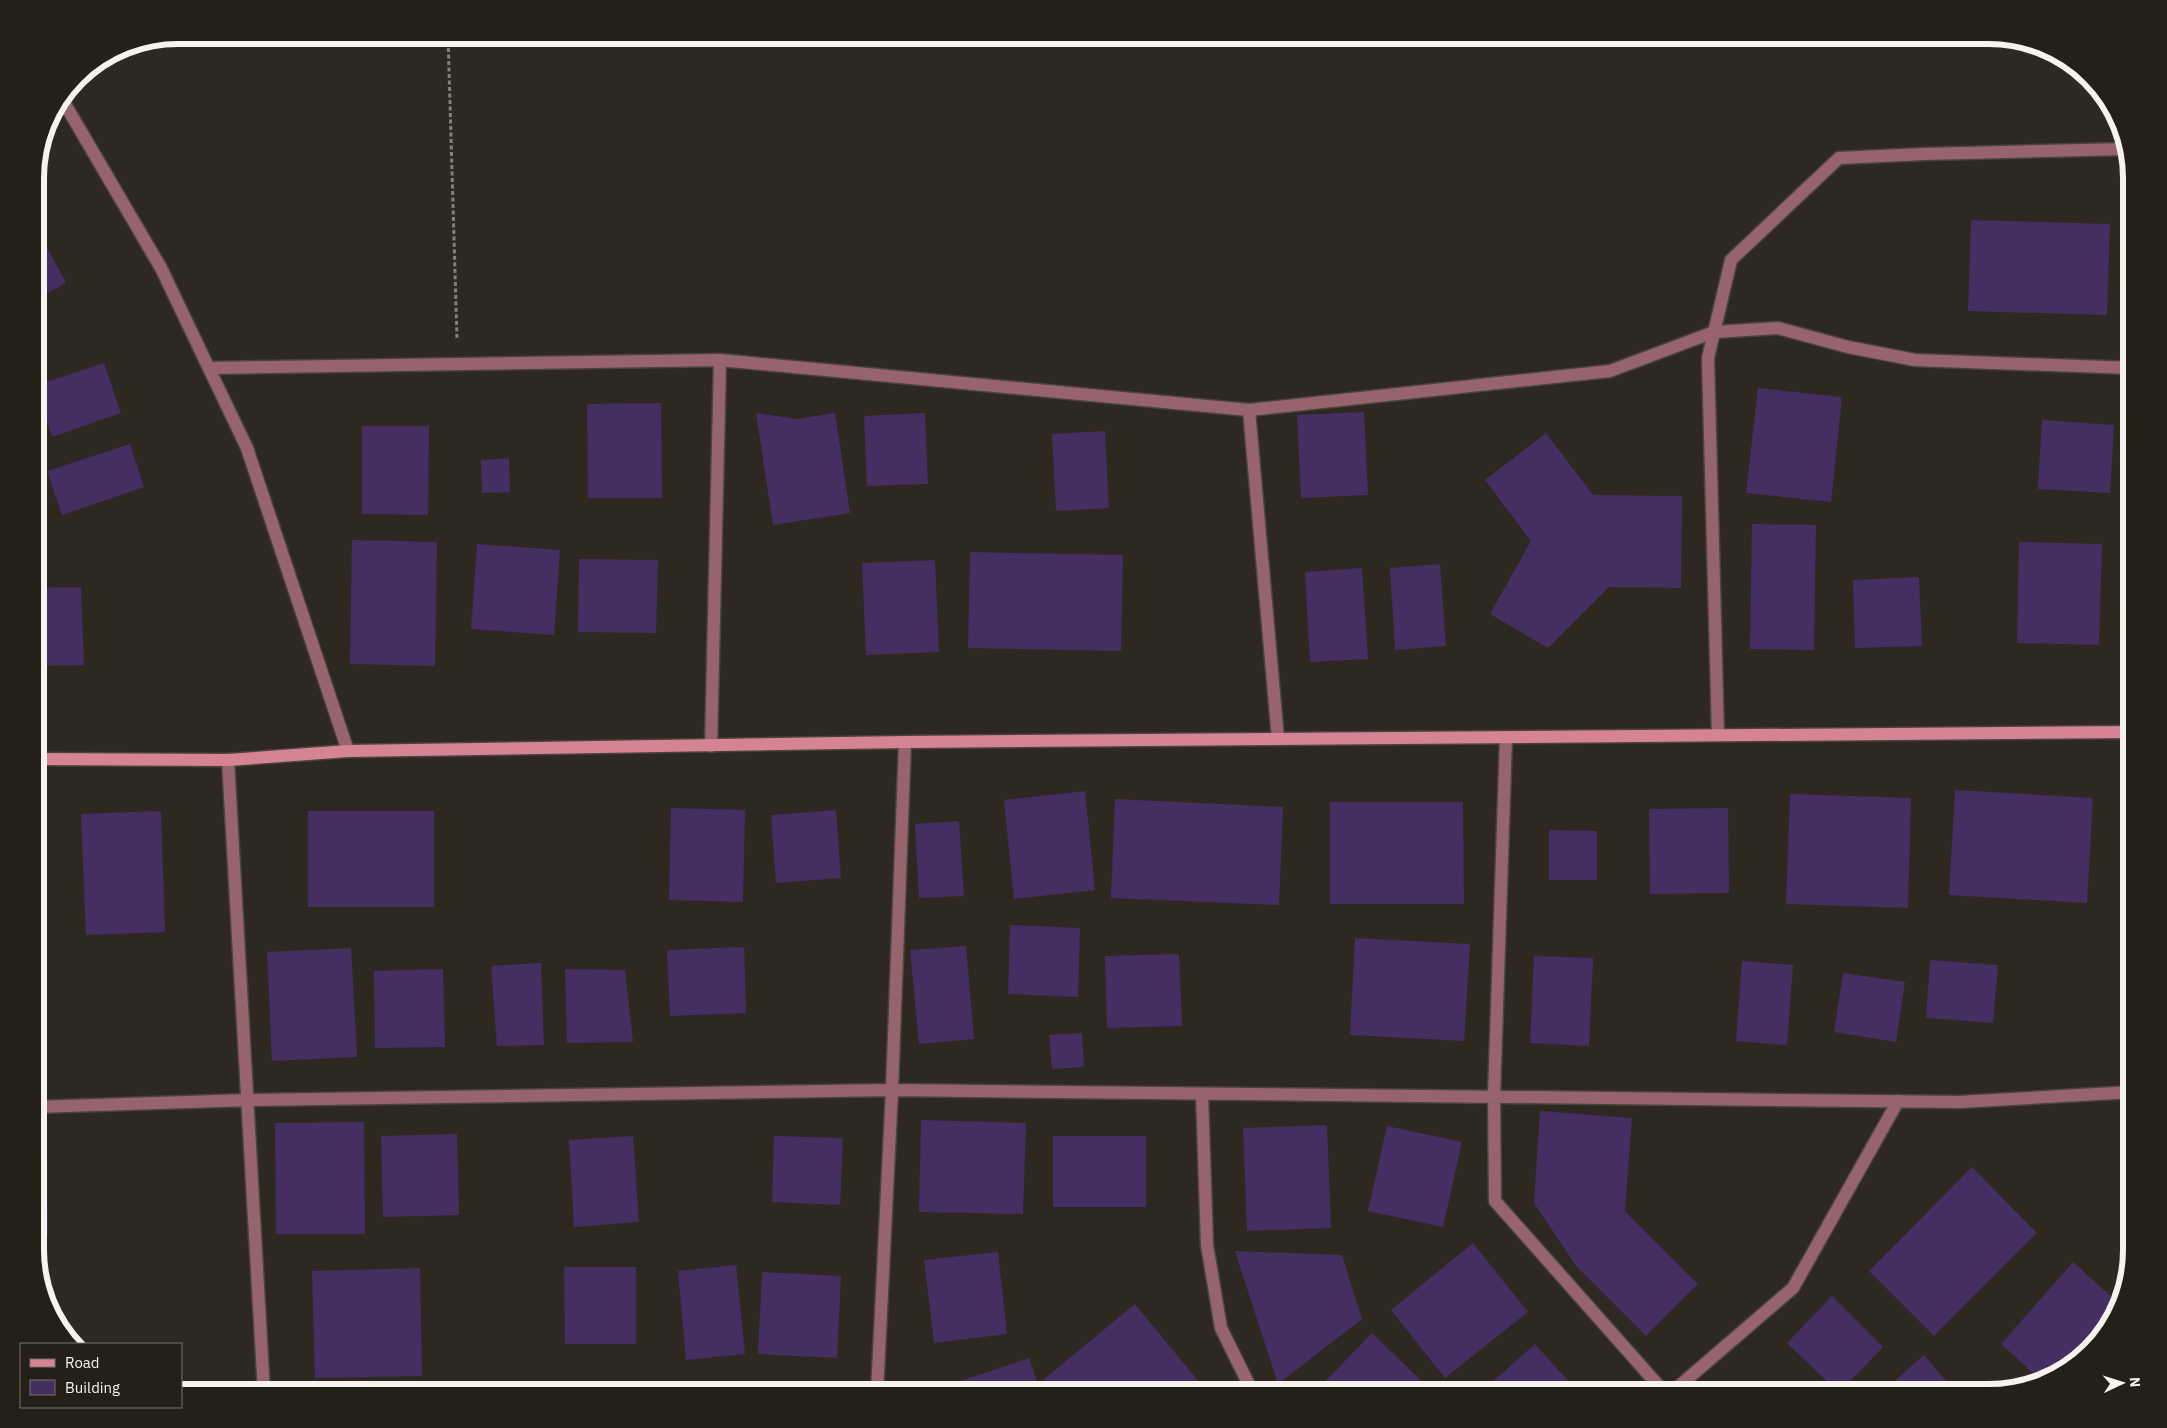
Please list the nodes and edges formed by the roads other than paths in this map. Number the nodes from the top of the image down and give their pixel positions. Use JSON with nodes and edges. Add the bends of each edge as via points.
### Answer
{"nodes":[{"id":1,"x":66,"y":105,"type":"edge"},
{"id":2,"x":2120,"y":149,"type":"edge"},
{"id":3,"x":1714,"y":332,"type":"junction"},
{"id":4,"x":720,"y":360,"type":"junction"},
{"id":5,"x":209,"y":368,"type":"junction"},
{"id":6,"x":2123,"y":368,"type":"edge"},
{"id":7,"x":1249,"y":410,"type":"junction"},
{"id":8,"x":2123,"y":732,"type":"edge"},
{"id":9,"x":1718,"y":735,"type":"junction"},
{"id":10,"x":1506,"y":737,"type":"junction"},
{"id":11,"x":1278,"y":739,"type":"junction"},
{"id":12,"x":905,"y":742,"type":"junction"},
{"id":13,"x":711,"y":746,"type":"junction"},
{"id":14,"x":348,"y":751,"type":"junction"},
{"id":15,"x":44,"y":759,"type":"edge"},
{"id":16,"x":228,"y":760,"type":"junction"},
{"id":17,"x":892,"y":1090,"type":"junction"},
{"id":18,"x":2123,"y":1093,"type":"edge"},
{"id":19,"x":1202,"y":1094,"type":"junction"},
{"id":20,"x":1494,"y":1097,"type":"junction"},
{"id":21,"x":248,"y":1100,"type":"junction"},
{"id":22,"x":1898,"y":1102,"type":"junction"},
{"id":23,"x":44,"y":1107,"type":"edge"},
{"id":24,"x":264,"y":1384,"type":"edge"},
{"id":25,"x":876,"y":1384,"type":"edge"},
{"id":26,"x":1249,"y":1384,"type":"edge"},
{"id":27,"x":1657,"y":1384,"type":"edge"},
{"id":28,"x":1681,"y":1384,"type":"edge"}],
"edges":[{"from":1,"to":5,"type":"street","via":[[161,268]]},
{"from":2,"to":3,"type":"street","via":[[1840,158],[1730,260]]},
{"from":3,"to":6,"type":"street","via":[[1778,328],[1848,347],[1915,360]]},
{"from":3,"to":7,"type":"street","via":[[1610,371]]},
{"from":3,"to":9,"type":"street","via":[[1708,358]]},
{"from":4,"to":5,"type":"street"},
{"from":4,"to":7,"type":"street"},
{"from":4,"to":13,"type":"street"},
{"from":5,"to":14,"type":"street","via":[[247,448]]},
{"from":7,"to":11,"type":"street"},
{"from":8,"to":9,"type":"main road"},
{"from":9,"to":10,"type":"main road"},
{"from":10,"to":11,"type":"main road"},
{"from":10,"to":20,"type":"street"},
{"from":11,"to":12,"type":"main road"},
{"from":12,"to":13,"type":"main road"},
{"from":12,"to":17,"type":"street"},
{"from":13,"to":14,"type":"main road"},
{"from":14,"to":16,"type":"main road"},
{"from":15,"to":16,"type":"main road"},
{"from":16,"to":21,"type":"street"},
{"from":17,"to":19,"type":"street"},
{"from":17,"to":21,"type":"street"},
{"from":17,"to":25,"type":"street"},
{"from":18,"to":22,"type":"street","via":[[1959,1102]]},
{"from":19,"to":20,"type":"street"},
{"from":19,"to":26,"type":"street","via":[[1210,1264],[1221,1328]]},
{"from":20,"to":22,"type":"street"},
{"from":20,"to":27,"type":"street","via":[[1495,1201]]},
{"from":21,"to":23,"type":"street"},
{"from":21,"to":24,"type":"street"},
{"from":22,"to":28,"type":"street","via":[[1793,1288]]}]}
